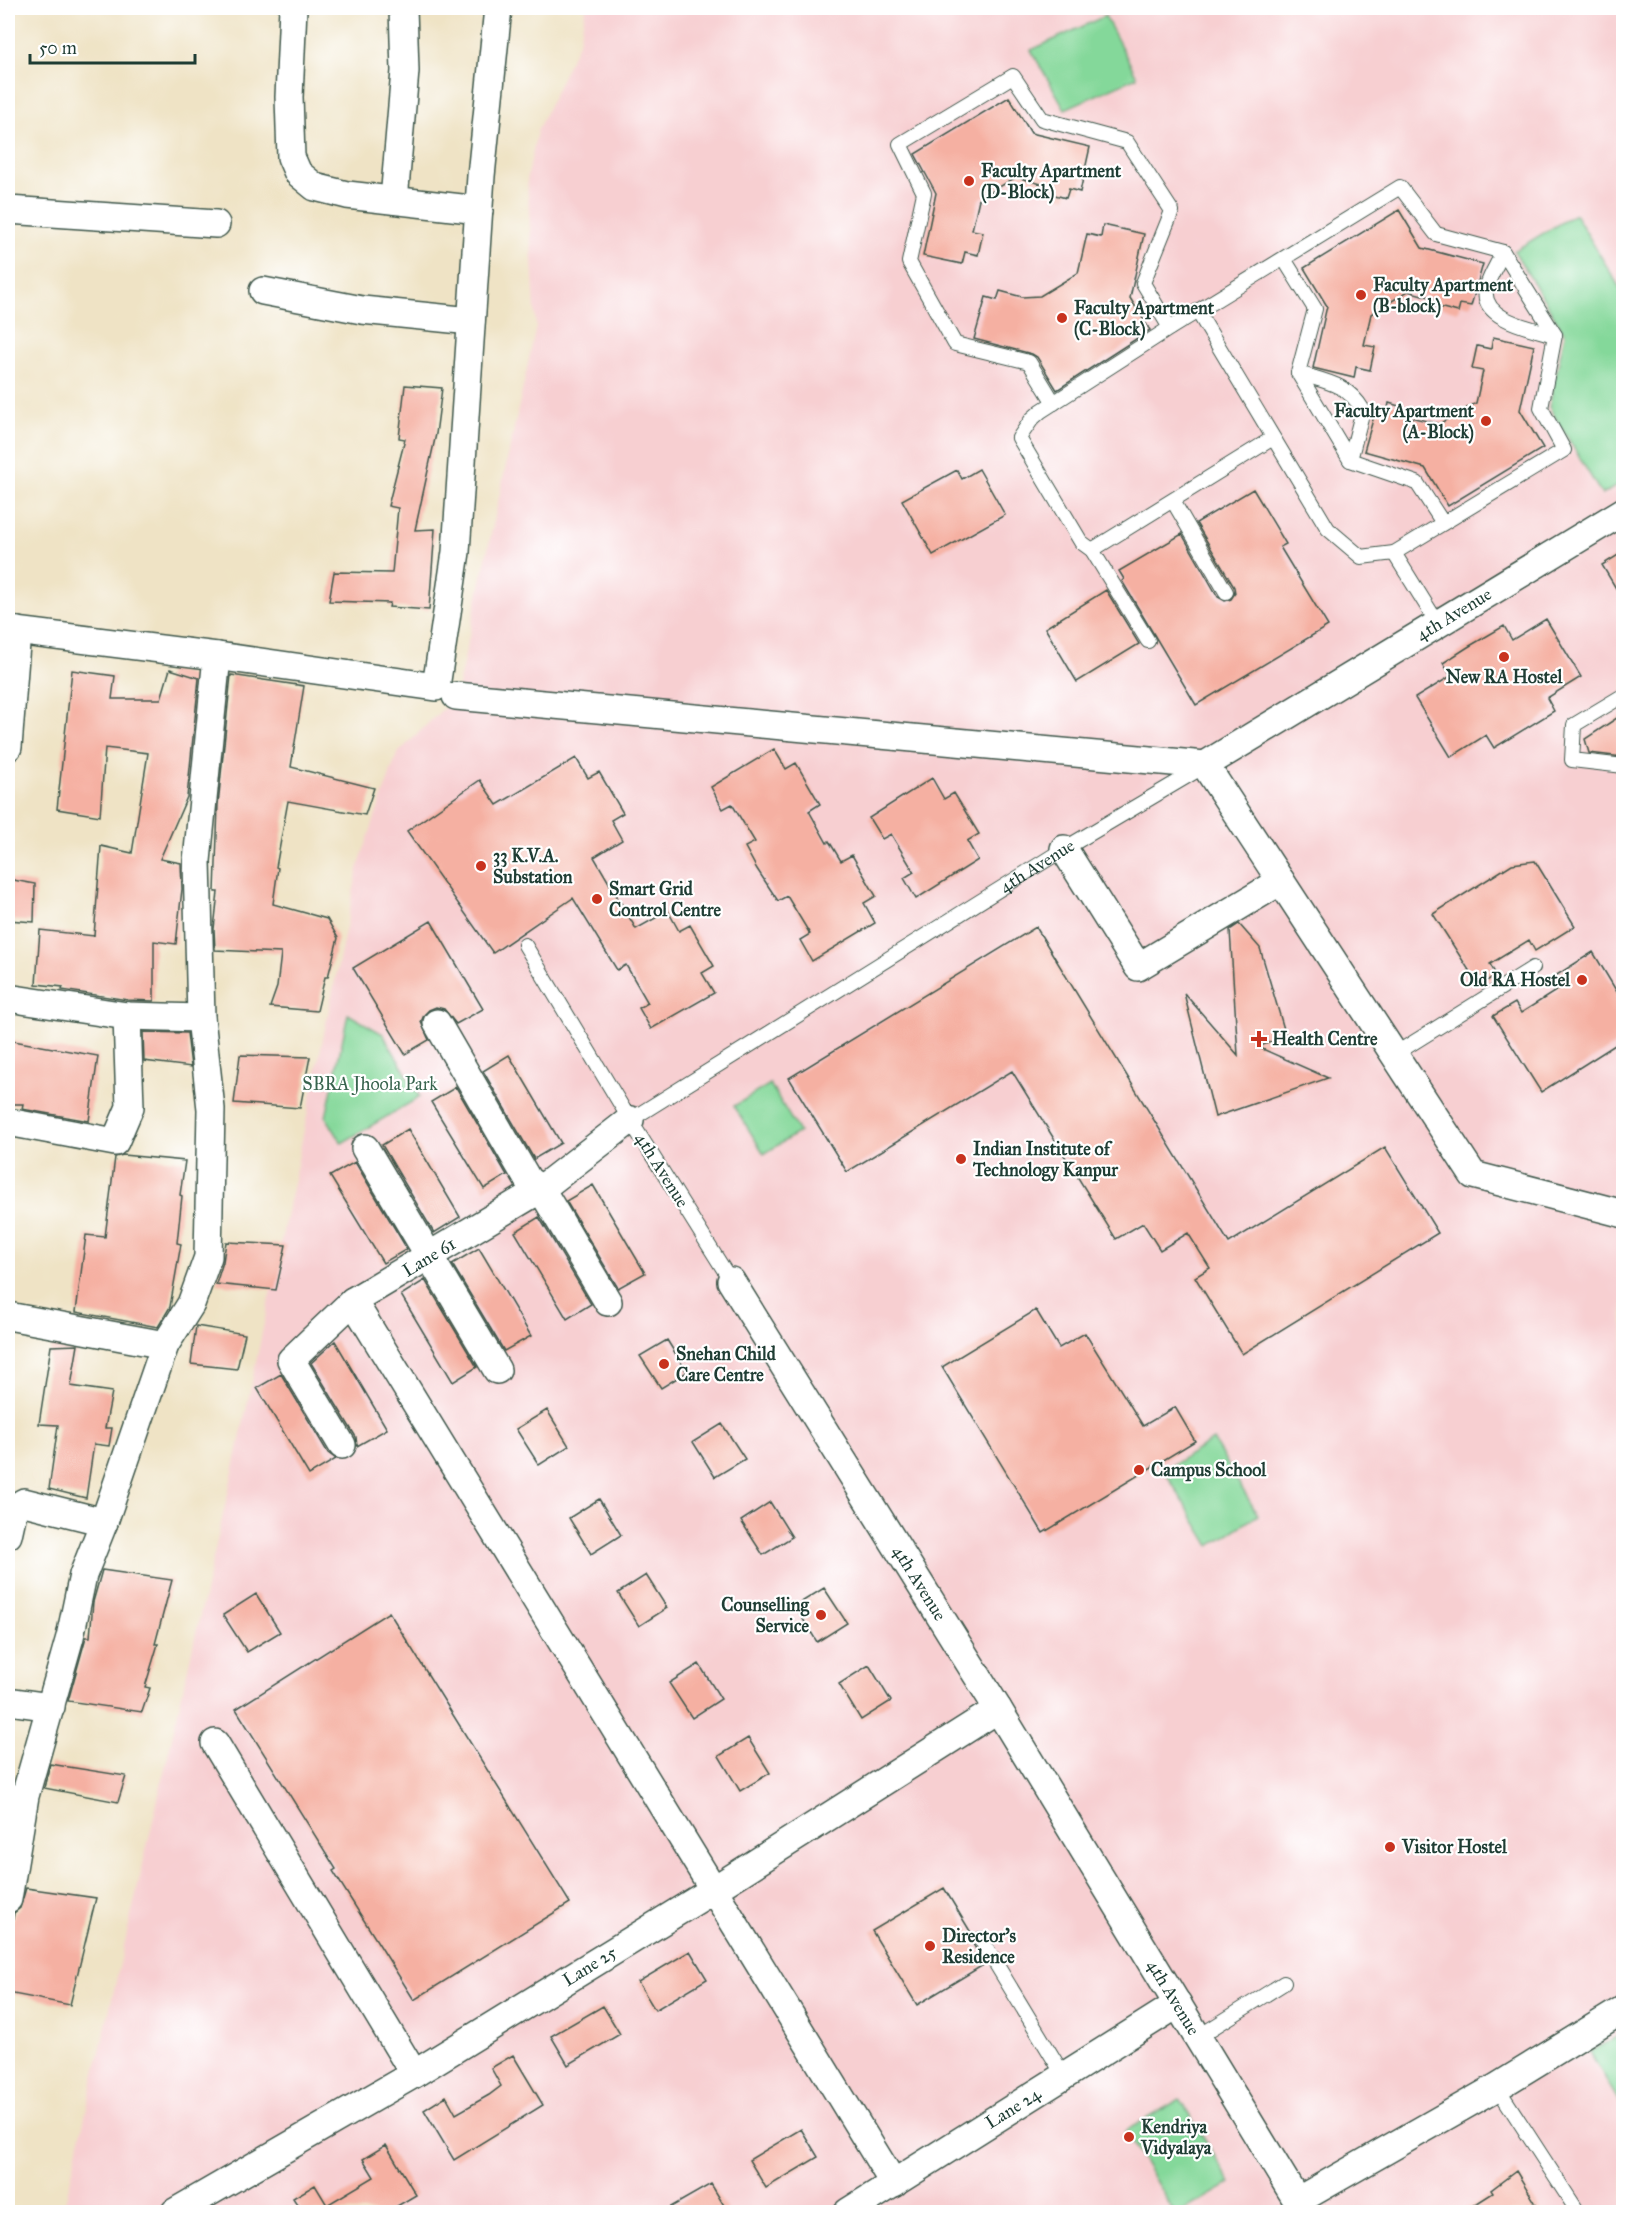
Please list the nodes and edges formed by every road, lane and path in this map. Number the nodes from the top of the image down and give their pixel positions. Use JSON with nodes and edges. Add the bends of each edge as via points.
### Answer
{"nodes":[{"id":1,"x":293,"y":8,"type":"edge"},
{"id":2,"x":403,"y":8,"type":"edge"},
{"id":3,"x":498,"y":8,"type":"edge"},
{"id":4,"x":394,"y":200,"type":"junction"},
{"id":5,"x":8,"y":210,"type":"edge"},
{"id":6,"x":478,"y":210,"type":"junction"},
{"id":7,"x":216,"y":224,"type":"dead end"},
{"id":8,"x":1503,"y":252,"type":"junction"},
{"id":9,"x":1284,"y":259,"type":"junction"},
{"id":10,"x":263,"y":291,"type":"dead end"},
{"id":11,"x":1198,"y":312,"type":"junction"},
{"id":12,"x":471,"y":321,"type":"junction"},
{"id":13,"x":1170,"y":328,"type":"junction"},
{"id":14,"x":1555,"y":335,"type":"junction"},
{"id":15,"x":1298,"y":373,"type":"junction"},
{"id":16,"x":1054,"y":403,"type":"junction"},
{"id":17,"x":1273,"y":438,"type":"junction"},
{"id":18,"x":1350,"y":460,"type":"junction"},
{"id":19,"x":1173,"y":501,"type":"junction"},
{"id":20,"x":1623,"y":511,"type":"edge"},
{"id":21,"x":1443,"y":523,"type":"junction"},
{"id":22,"x":1092,"y":550,"type":"junction"},
{"id":23,"x":1394,"y":553,"type":"junction"},
{"id":24,"x":1226,"y":592,"type":"dead end"},
{"id":25,"x":1438,"y":624,"type":"junction"},
{"id":26,"x":12,"y":630,"type":"edge"},
{"id":27,"x":1148,"y":641,"type":"dead end"},
{"id":28,"x":217,"y":656,"type":"junction"},
{"id":29,"x":1623,"y":695,"type":"edge"},
{"id":30,"x":456,"y":696,"type":"dead end"},
{"id":31,"x":8,"y":747,"type":"edge"},
{"id":32,"x":1205,"y":765,"type":"junction"},
{"id":33,"x":1623,"y":766,"type":"edge"},
{"id":34,"x":1064,"y":849,"type":"junction"},
{"id":35,"x":1281,"y":881,"type":"junction"},
{"id":36,"x":525,"y":945,"type":"dead end"},
{"id":37,"x":1533,"y":968,"type":"dead end"},
{"id":38,"x":8,"y":998,"type":"edge"},
{"id":39,"x":127,"y":1016,"type":"junction"},
{"id":40,"x":201,"y":1018,"type":"junction"},
{"id":41,"x":437,"y":1023,"type":"dead end"},
{"id":42,"x":1395,"y":1054,"type":"junction"},
{"id":43,"x":630,"y":1120,"type":"junction"},
{"id":44,"x":8,"y":1122,"type":"edge"},
{"id":45,"x":365,"y":1148,"type":"dead end"},
{"id":46,"x":541,"y":1189,"type":"junction"},
{"id":47,"x":1623,"y":1214,"type":"edge"},
{"id":48,"x":429,"y":1257,"type":"junction"},
{"id":49,"x":731,"y":1281,"type":"joint"},
{"id":50,"x":353,"y":1301,"type":"junction"},
{"id":51,"x":609,"y":1302,"type":"dead end"},
{"id":52,"x":8,"y":1316,"type":"edge"},
{"id":53,"x":165,"y":1345,"type":"junction"},
{"id":54,"x":496,"y":1370,"type":"dead end"},
{"id":55,"x":342,"y":1445,"type":"dead end"},
{"id":56,"x":104,"y":1522,"type":"junction"},
{"id":57,"x":8,"y":1535,"type":"edge"},
{"id":58,"x":8,"y":1701,"type":"edge"},
{"id":59,"x":51,"y":1707,"type":"junction"},
{"id":60,"x":998,"y":1709,"type":"junction"},
{"id":61,"x":215,"y":1743,"type":"dead end"},
{"id":62,"x":12,"y":1852,"type":"edge"},
{"id":63,"x":713,"y":1890,"type":"junction"},
{"id":64,"x":8,"y":1899,"type":"edge"},
{"id":65,"x":981,"y":1939,"type":"dead end"},
{"id":66,"x":1284,"y":1983,"type":"dead end"},
{"id":67,"x":1178,"y":2004,"type":"junction"},
{"id":68,"x":1623,"y":2009,"type":"edge"},
{"id":69,"x":1198,"y":2037,"type":"junction"},
{"id":70,"x":414,"y":2074,"type":"junction"},
{"id":71,"x":1064,"y":2076,"type":"junction"},
{"id":72,"x":1497,"y":2086,"type":"junction"},
{"id":73,"x":894,"y":2184,"type":"junction"},
{"id":74,"x":1301,"y":2207,"type":"edge"},
{"id":75,"x":175,"y":2212,"type":"edge"},
{"id":76,"x":848,"y":2212,"type":"edge"},
{"id":77,"x":1578,"y":2212,"type":"edge"}],
"edges":[{"from":1,"to":4,"type":"street","via":[[289,97],[291,157],[298,172],[315,187]]},
{"from":2,"to":4,"type":"street","via":[[405,71]]},
{"from":3,"to":6,"type":"street"},
{"from":4,"to":6,"type":"street"},
{"from":5,"to":7,"type":"street"},
{"from":6,"to":12,"type":"street"},
{"from":8,"to":9,"type":"lane","via":[[1436,234],[1400,187]]},
{"from":8,"to":14,"type":"lane"},
{"from":8,"to":14,"type":"lane","via":[[1486,288],[1496,314]]},
{"from":9,"to":11,"type":"lane"},
{"from":9,"to":15,"type":"lane","via":[[1315,309]]},
{"from":10,"to":12,"type":"street","via":[[362,310]]},
{"from":11,"to":13,"type":"lane"},
{"from":11,"to":17,"type":"lane"},
{"from":12,"to":28,"type":"street","via":[[456,552],[436,687]]},
{"from":13,"to":16,"type":"lane"},
{"from":13,"to":16,"type":"lane","via":[[1143,283],[1172,212],[1127,142],[1042,119],[1013,76],[900,144],[924,193],[909,262],[955,344],[1029,362]]},
{"from":14,"to":21,"type":"lane","via":[[1540,408],[1564,450]]},
{"from":15,"to":18,"type":"lane"},
{"from":15,"to":18,"type":"lane","via":[[1340,386],[1355,396],[1363,410]]},
{"from":16,"to":22,"type":"lane","via":[[1041,411],[1019,438],[1081,542]]},
{"from":17,"to":19,"type":"lane"},
{"from":17,"to":23,"type":"lane","via":[[1328,529],[1361,557]]},
{"from":18,"to":21,"type":"lane","via":[[1417,483]]},
{"from":19,"to":22,"type":"lane"},
{"from":19,"to":24,"type":"lane"},
{"from":20,"to":25,"type":"street","name":"4th Avenue"},
{"from":21,"to":23,"type":"lane"},
{"from":22,"to":27,"type":"lane"},
{"from":23,"to":25,"type":"lane"},
{"from":25,"to":32,"type":"street","name":"4th Avenue"},
{"from":26,"to":28,"type":"street"},
{"from":26,"to":31,"type":"street"},
{"from":28,"to":40,"type":"street","via":[[197,861]]},
{"from":29,"to":33,"type":"lane","via":[[1574,725],[1572,760]]},
{"from":30,"to":32,"type":"street"},
{"from":32,"to":34,"type":"lane","name":"4th Avenue"},
{"from":32,"to":35,"type":"street"},
{"from":34,"to":35,"type":"street","via":[[1138,967]]},
{"from":34,"to":43,"type":"lane","name":"4th Avenue"},
{"from":35,"to":42,"type":"street"},
{"from":36,"to":43,"type":"lane"},
{"from":37,"to":42,"type":"lane"},
{"from":38,"to":39,"type":"street"},
{"from":39,"to":40,"type":"street"},
{"from":39,"to":44,"type":"street","via":[[130,1107],[115,1142]]},
{"from":40,"to":53,"type":"street","via":[[212,1109],[208,1257],[191,1304]]},
{"from":41,"to":46,"type":"street","via":[[528,1180]]},
{"from":42,"to":47,"type":"street","via":[[1473,1175]]},
{"from":43,"to":46,"type":"street","name":"Lane 61"},
{"from":43,"to":49,"type":"lane","name":"4th Avenue"},
{"from":45,"to":48,"type":"street"},
{"from":46,"to":48,"type":"street","name":"Lane 61"},
{"from":46,"to":51,"type":"street"},
{"from":48,"to":50,"type":"street","name":"Lane 61"},
{"from":48,"to":54,"type":"street"},
{"from":49,"to":60,"type":"street","name":"4th Avenue"},
{"from":50,"to":55,"type":"street","name":"Lane 61","via":[[291,1360]]},
{"from":50,"to":63,"type":"street"},
{"from":52,"to":53,"type":"street"},
{"from":53,"to":56,"type":"street"},
{"from":56,"to":57,"type":"street","via":[[24,1502],[14,1508]]},
{"from":56,"to":59,"type":"street","via":[[83,1575]]},
{"from":58,"to":59,"type":"street"},
{"from":59,"to":62,"type":"street"},
{"from":60,"to":63,"type":"street","name":"Lane 25"},
{"from":60,"to":67,"type":"street","name":"4th Avenue"},
{"from":61,"to":70,"type":"street"},
{"from":62,"to":64,"type":"street"},
{"from":63,"to":70,"type":"street","name":"Lane 25"},
{"from":63,"to":73,"type":"street"},
{"from":65,"to":71,"type":"lane"},
{"from":66,"to":69,"type":"lane"},
{"from":67,"to":69,"type":"street","name":"4th Avenue"},
{"from":67,"to":71,"type":"street","name":"Lane 24"},
{"from":68,"to":72,"type":"street"},
{"from":69,"to":74,"type":"street","name":"4th Avenue"},
{"from":70,"to":75,"type":"street","name":"Lane 25"},
{"from":71,"to":73,"type":"street","name":"Lane 24"},
{"from":72,"to":74,"type":"street"},
{"from":72,"to":77,"type":"lane"},
{"from":73,"to":76,"type":"street","name":"Lane 24"}]}
